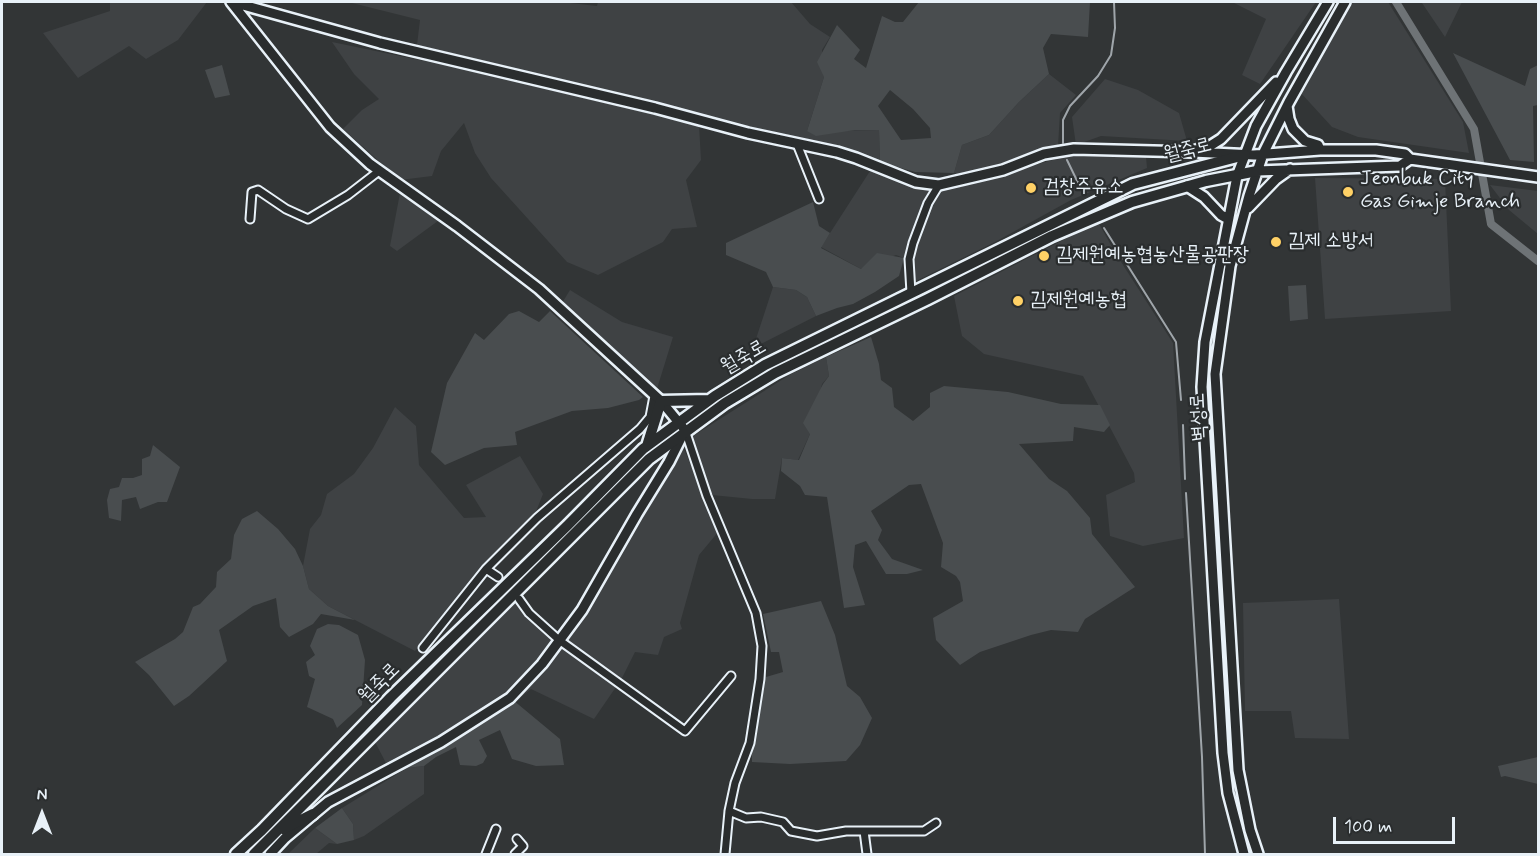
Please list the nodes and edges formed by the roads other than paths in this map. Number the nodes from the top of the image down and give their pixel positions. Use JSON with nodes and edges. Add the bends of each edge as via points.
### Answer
{"nodes":[{"id":1,"x":231,"y":2,"type":"edge"},
{"id":2,"x":1328,"y":2,"type":"edge"},
{"id":3,"x":1344,"y":2,"type":"edge"},
{"id":4,"x":259,"y":5,"type":"edge"},
{"id":5,"x":1286,"y":72,"type":"junction"},
{"id":6,"x":1287,"y":106,"type":"junction"},
{"id":7,"x":797,"y":144,"type":"junction"},
{"id":8,"x":1320,"y":150,"type":"junction"},
{"id":9,"x":1192,"y":152,"type":"junction"},
{"id":10,"x":1263,"y":154,"type":"junction"},
{"id":11,"x":1245,"y":155,"type":"junction"},
{"id":12,"x":1410,"y":159,"type":"junction"},
{"id":13,"x":1291,"y":169,"type":"junction"},
{"id":14,"x":379,"y":171,"type":"junction"},
{"id":15,"x":1257,"y":171,"type":"junction"},
{"id":16,"x":1238,"y":174,"type":"junction"},
{"id":17,"x":1539,"y":177,"type":"edge"},
{"id":18,"x":939,"y":185,"type":"junction"},
{"id":19,"x":1187,"y":186,"type":"junction"},
{"id":20,"x":819,"y":200,"type":"dead end"},
{"id":21,"x":1244,"y":213,"type":"junction"},
{"id":22,"x":250,"y":219,"type":"dead end"},
{"id":23,"x":1228,"y":219,"type":"junction"},
{"id":24,"x":911,"y":293,"type":"junction"},
{"id":25,"x":657,"y":399,"type":"junction"},
{"id":26,"x":710,"y":400,"type":"junction"},
{"id":27,"x":682,"y":427,"type":"junction"},
{"id":28,"x":647,"y":446,"type":"junction"},
{"id":29,"x":486,"y":569,"type":"junction"},
{"id":30,"x":498,"y":577,"type":"dead end"},
{"id":31,"x":519,"y":599,"type":"dead end"},
{"id":32,"x":560,"y":640,"type":"junction"},
{"id":33,"x":423,"y":648,"type":"dead end"},
{"id":34,"x":731,"y":676,"type":"dead end"},
{"id":35,"x":729,"y":811,"type":"junction"},
{"id":36,"x":313,"y":814,"type":"junction"},
{"id":37,"x":936,"y":824,"type":"dead end"},
{"id":38,"x":496,"y":829,"type":"dead end"},
{"id":39,"x":278,"y":831,"type":"junction"},
{"id":40,"x":864,"y":831,"type":"junction"},
{"id":41,"x":517,"y":839,"type":"dead end"},
{"id":42,"x":236,"y":855,"type":"edge"},
{"id":43,"x":254,"y":855,"type":"edge"},
{"id":44,"x":270,"y":855,"type":"edge"},
{"id":45,"x":486,"y":855,"type":"edge"},
{"id":46,"x":514,"y":855,"type":"edge"},
{"id":47,"x":725,"y":855,"type":"edge"},
{"id":48,"x":867,"y":855,"type":"edge"},
{"id":49,"x":1244,"y":855,"type":"edge"},
{"id":50,"x":1258,"y":855,"type":"edge"}],
"edges":[{"from":1,"to":4,"type":"street"},
{"from":1,"to":14,"type":"street","via":[[330,127]]},
{"from":2,"to":5,"type":"street","name":"벽성로"},
{"from":3,"to":6,"type":"street","name":"벽성로"},
{"from":4,"to":7,"type":"street","via":[[380,43]]},
{"from":5,"to":9,"type":"street","via":[[1221,139]]},
{"from":5,"to":11,"type":"street","name":"벽성로"},
{"from":6,"to":8,"type":"street","via":[[1293,129]]},
{"from":6,"to":10,"type":"street","name":"벽성로"},
{"from":7,"to":18,"type":"street","via":[[856,158],[916,182]]},
{"from":7,"to":20,"type":"street"},
{"from":8,"to":10,"type":"street","name":"월죽로"},
{"from":8,"to":12,"type":"street","name":"월죽로","via":[[1376,150],[1405,153]]},
{"from":9,"to":11,"type":"street"},
{"from":9,"to":18,"type":"street","via":[[1057,151]]},
{"from":10,"to":11,"type":"street","name":"월죽로"},
{"from":10,"to":15,"type":"street","name":"벽성로"},
{"from":11,"to":16,"type":"street","name":"벽성로"},
{"from":11,"to":24,"type":"main road","name":"월죽로","via":[[1133,183]]},
{"from":12,"to":13,"type":"street","name":"월죽로","via":[[1400,166]]},
{"from":12,"to":17,"type":"street","name":"월죽로"},
{"from":13,"to":15,"type":"street","name":"월죽로"},
{"from":13,"to":21,"type":"street","via":[[1262,192]]},
{"from":14,"to":22,"type":"street","via":[[308,219],[258,190],[252,192]]},
{"from":14,"to":25,"type":"street","via":[[539,289]]},
{"from":15,"to":16,"type":"main road","name":"월죽로"},
{"from":15,"to":21,"type":"street","name":"벽성로"},
{"from":16,"to":19,"type":"main road","name":"월죽로"},
{"from":16,"to":23,"type":"street","name":"벽성로"},
{"from":18,"to":24,"type":"street","via":[[927,203],[913,243],[909,260]]},
{"from":19,"to":23,"type":"street"},
{"from":19,"to":27,"type":"main road","name":"월죽로","via":[[1132,202],[1052,236],[775,373]]},
{"from":21,"to":50,"type":"street","name":"벽성로","via":[[1230,266],[1215,374],[1238,770]]},
{"from":23,"to":49,"type":"street","name":"벽성로","via":[[1205,342],[1202,387],[1223,753],[1228,793]]},
{"from":24,"to":26,"type":"main road","name":"월죽로","via":[[765,365]]},
{"from":25,"to":26,"type":"main road"},
{"from":25,"to":27,"type":"street"},
{"from":25,"to":28,"type":"main road"},
{"from":25,"to":29,"type":"street","via":[[640,429],[537,518]]},
{"from":26,"to":27,"type":"main road","name":"월죽로"},
{"from":27,"to":28,"type":"main road","name":"월죽로"},
{"from":27,"to":32,"type":"street","via":[[669,462],[582,610]]},
{"from":27,"to":35,"type":"street","via":[[756,613],[762,646],[750,743]]},
{"from":27,"to":39,"type":"main road","name":"월죽로"},
{"from":28,"to":42,"type":"main road","name":"월죽로"},
{"from":29,"to":30,"type":"street"},
{"from":29,"to":33,"type":"street"},
{"from":31,"to":32,"type":"street","via":[[529,614]]},
{"from":32,"to":34,"type":"street","via":[[685,731]]},
{"from":32,"to":36,"type":"street","via":[[510,698]]},
{"from":35,"to":40,"type":"street","via":[[746,818],[783,822],[791,831],[817,836]]},
{"from":35,"to":47,"type":"street"},
{"from":36,"to":39,"type":"main road"},
{"from":36,"to":44,"type":"street"},
{"from":37,"to":40,"type":"street","via":[[924,831]]},
{"from":38,"to":45,"type":"street"},
{"from":39,"to":43,"type":"main road","name":"월죽로"},
{"from":40,"to":48,"type":"street"},
{"from":41,"to":46,"type":"street","via":[[523,846]]}]}
